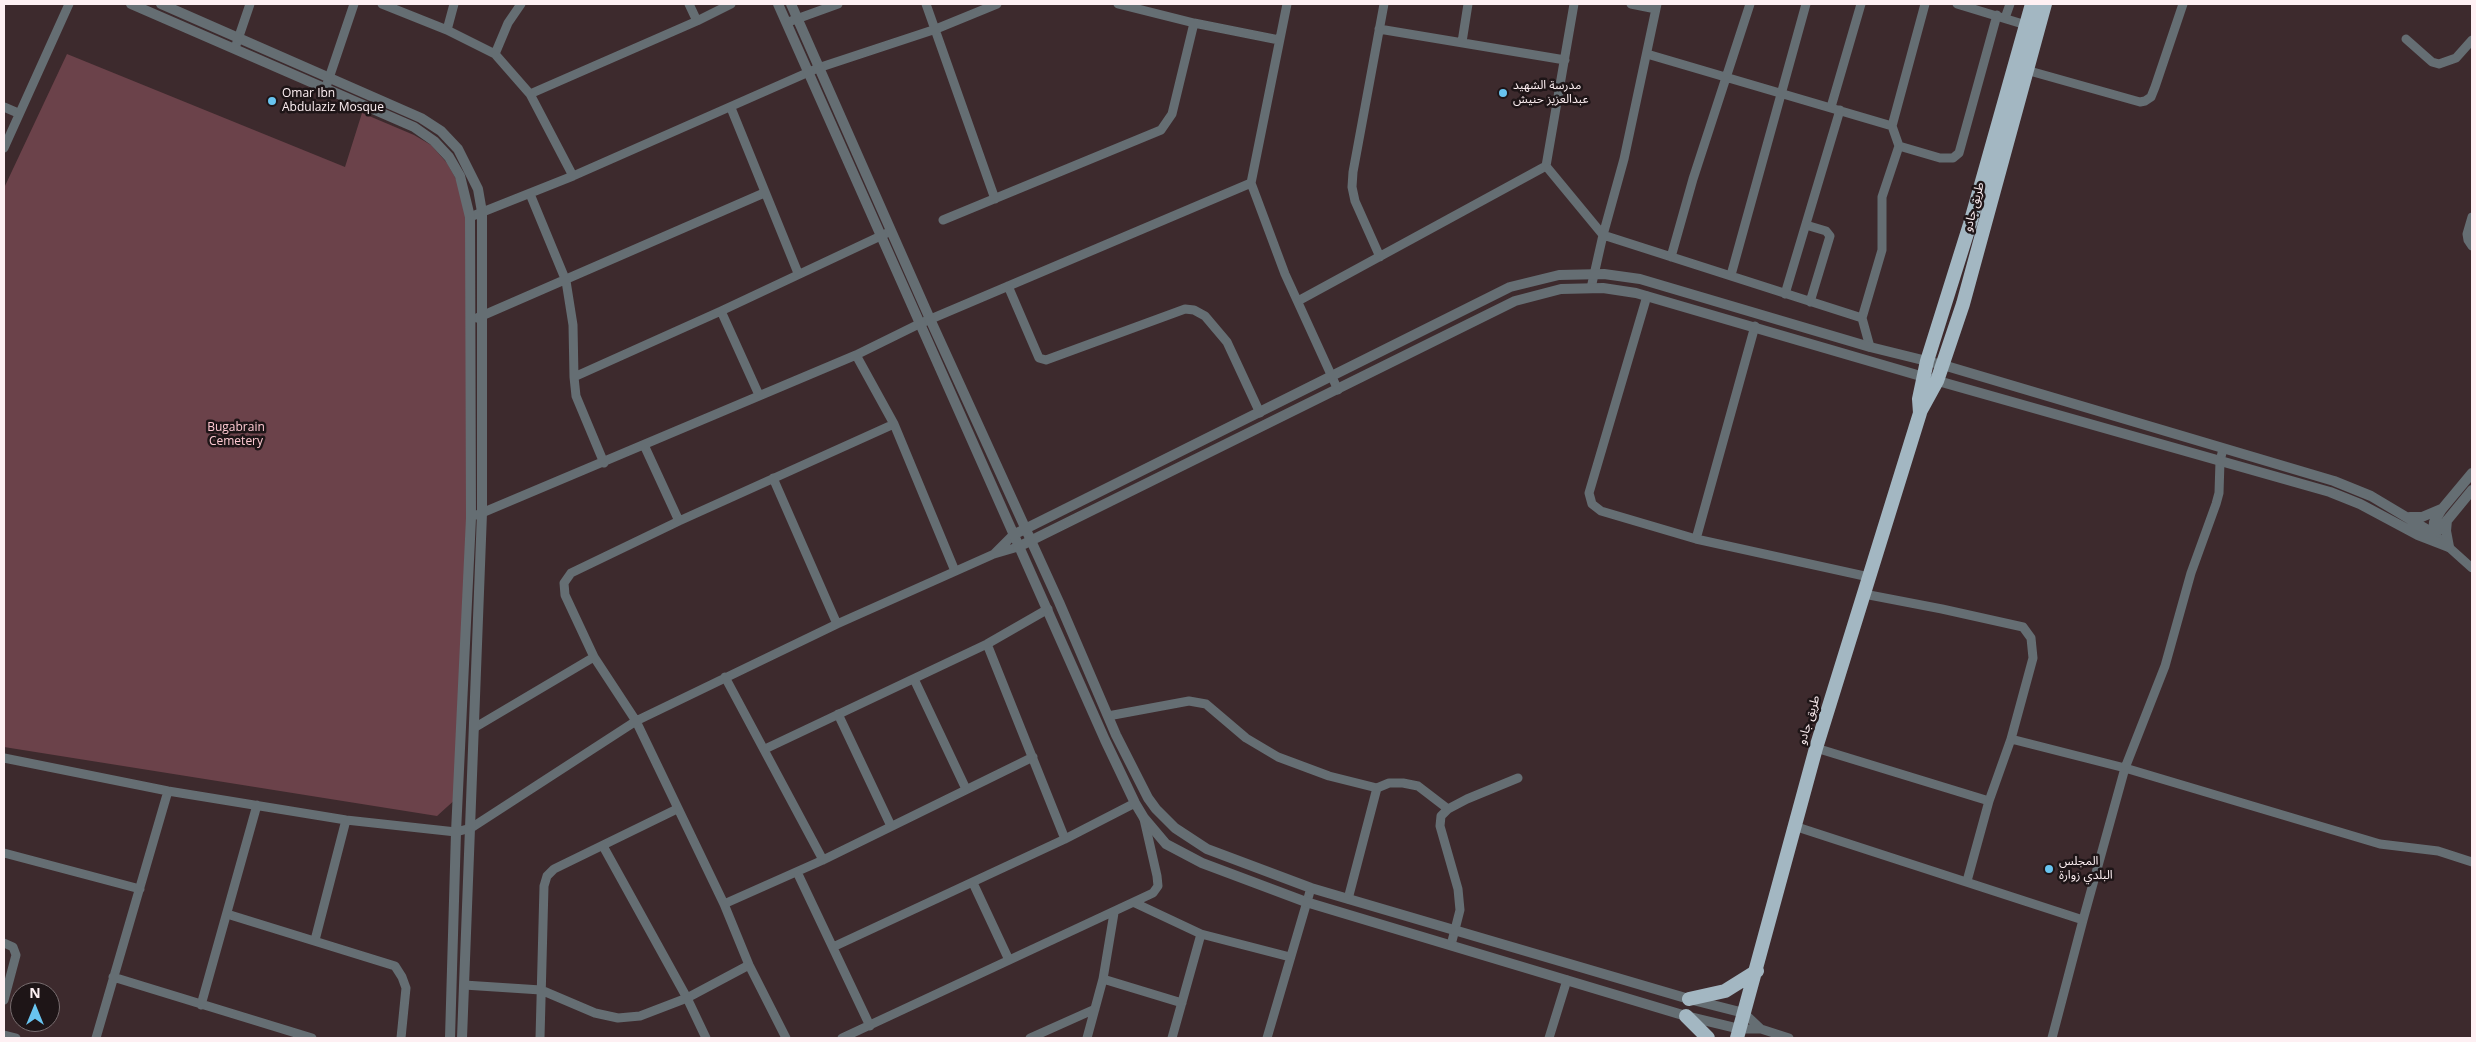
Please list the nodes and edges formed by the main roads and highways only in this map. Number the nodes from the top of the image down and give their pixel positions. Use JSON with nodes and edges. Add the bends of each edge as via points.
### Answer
{"nodes":[{"id":1,"x":2032,"y":4,"type":"edge"},
{"id":2,"x":2045,"y":4,"type":"edge"},
{"id":3,"x":1920,"y":413,"type":"junction"},
{"id":4,"x":1757,"y":971,"type":"junction"},
{"id":5,"x":1689,"y":999,"type":"road end"},
{"id":6,"x":1686,"y":1016,"type":"road end"},
{"id":7,"x":1738,"y":1034,"type":"edge"},
{"id":8,"x":1708,"y":1038,"type":"edge"}],
"edges":[{"from":1,"to":3,"type":"highway","name":"طريق جادو","via":[[1970,224],[1927,361],[1919,398]]},
{"from":2,"to":3,"type":"highway","name":"طريق جادو","via":[[1978,251],[1938,381]]},
{"from":3,"to":4,"type":"highway","name":"طريق جادو","via":[[1816,748]]},
{"from":4,"to":5,"type":"highway","via":[[1726,991]]},
{"from":4,"to":7,"type":"highway","name":"طريق جادو"},
{"from":6,"to":8,"type":"highway"}]}
